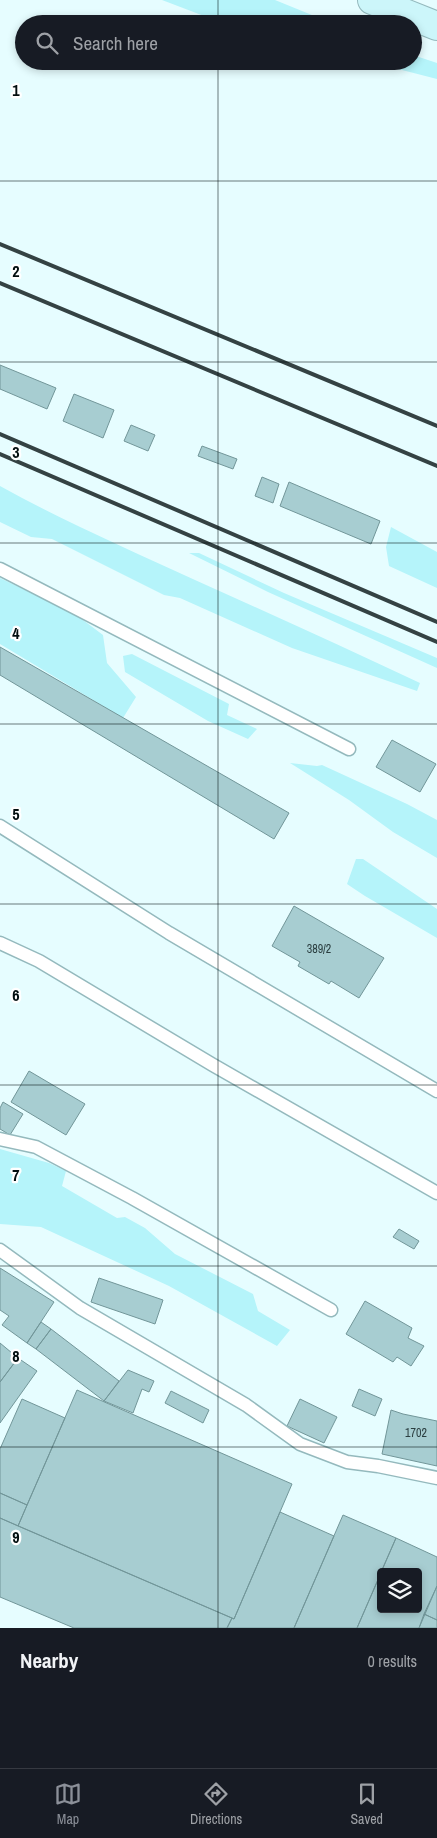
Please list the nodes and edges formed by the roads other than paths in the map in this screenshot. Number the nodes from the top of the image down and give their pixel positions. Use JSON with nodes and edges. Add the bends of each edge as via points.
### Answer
{"nodes":[{"id":1,"x":372,"y":0,"type":"edge"},
{"id":2,"x":410,"y":15,"type":"edge"},
{"id":3,"x":422,"y":20,"type":"edge"},
{"id":4,"x":437,"y":26,"type":"edge"},
{"id":5,"x":0,"y":569,"type":"edge"},
{"id":6,"x":349,"y":749,"type":"dead end"},
{"id":7,"x":0,"y":826,"type":"edge"},
{"id":8,"x":0,"y":942,"type":"edge"},
{"id":9,"x":437,"y":1091,"type":"edge"},
{"id":10,"x":0,"y":1139,"type":"edge"},
{"id":11,"x":437,"y":1192,"type":"edge"},
{"id":12,"x":0,"y":1250,"type":"edge"},
{"id":13,"x":331,"y":1310,"type":"dead end"},
{"id":14,"x":437,"y":1478,"type":"edge"}],
"edges":[{"from":1,"to":2,"type":"main road"},
{"from":3,"to":4,"type":"main road"},
{"from":5,"to":6,"type":"lane"},
{"from":7,"to":9,"type":"lane","via":[[169,933]]},
{"from":8,"to":11,"type":"lane","via":[[39,961],[213,1065]]},
{"from":10,"to":13,"type":"lane","via":[[36,1147]]},
{"from":12,"to":14,"type":"lane","via":[[80,1308],[246,1405],[300,1444],[347,1462]]}]}
